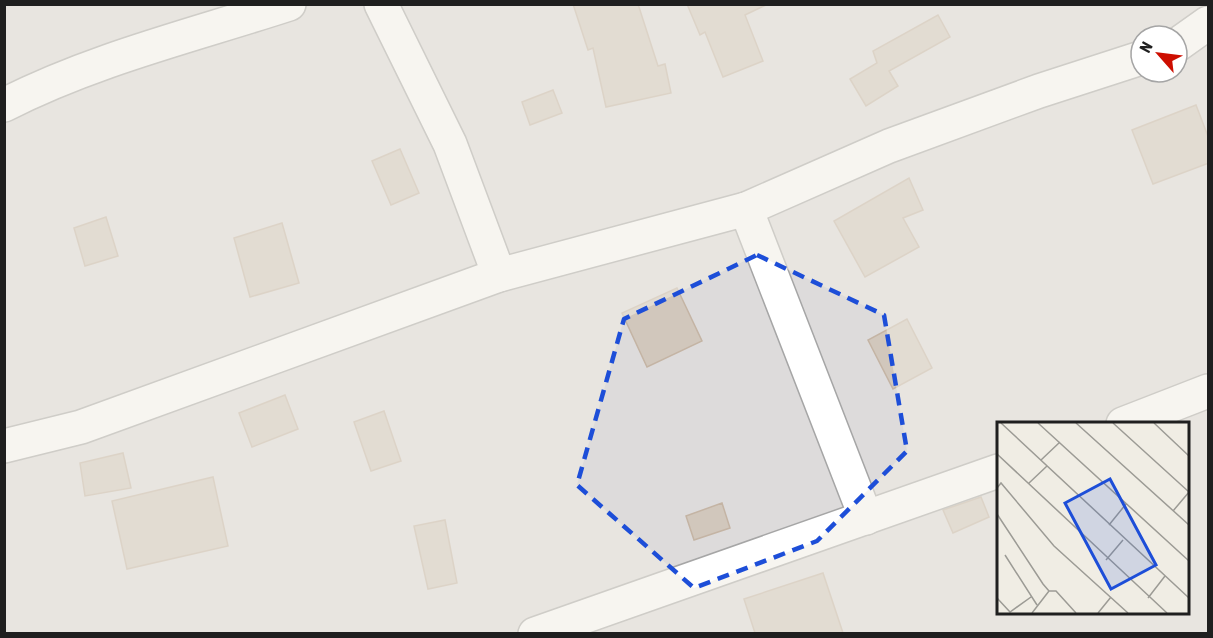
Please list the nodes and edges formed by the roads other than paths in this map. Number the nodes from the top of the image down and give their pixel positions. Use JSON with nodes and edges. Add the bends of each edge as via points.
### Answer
{"nodes":[{"id":1,"x":289,"y":4,"type":"edge"},
{"id":2,"x":381,"y":4,"type":"edge"},
{"id":3,"x":1209,"y":23,"type":"edge"},
{"id":4,"x":1189,"y":37,"type":"edge"},
{"id":5,"x":1129,"y":62,"type":"edge"},
{"id":6,"x":4,"y":105,"type":"edge"},
{"id":7,"x":746,"y":209,"type":"junction"},
{"id":8,"x":499,"y":275,"type":"junction"},
{"id":9,"x":1209,"y":391,"type":"edge"},
{"id":10,"x":1126,"y":422,"type":"edge"},
{"id":11,"x":4,"y":446,"type":"edge"},
{"id":12,"x":997,"y":472,"type":"edge"},
{"id":13,"x":866,"y":518,"type":"junction"},
{"id":14,"x":535,"y":633,"type":"edge"}],
"edges":[{"from":1,"to":6,"type":"street","via":[[42,85]]},
{"from":2,"to":8,"type":"street","via":[[450,144]]},
{"from":3,"to":4,"type":"street"},
{"from":5,"to":7,"type":"street","via":[[889,146]]},
{"from":7,"to":8,"type":"street"},
{"from":7,"to":13,"type":"street"},
{"from":8,"to":11,"type":"street","via":[[81,427]]},
{"from":9,"to":10,"type":"street"},
{"from":12,"to":13,"type":"street"},
{"from":13,"to":14,"type":"street"}]}
